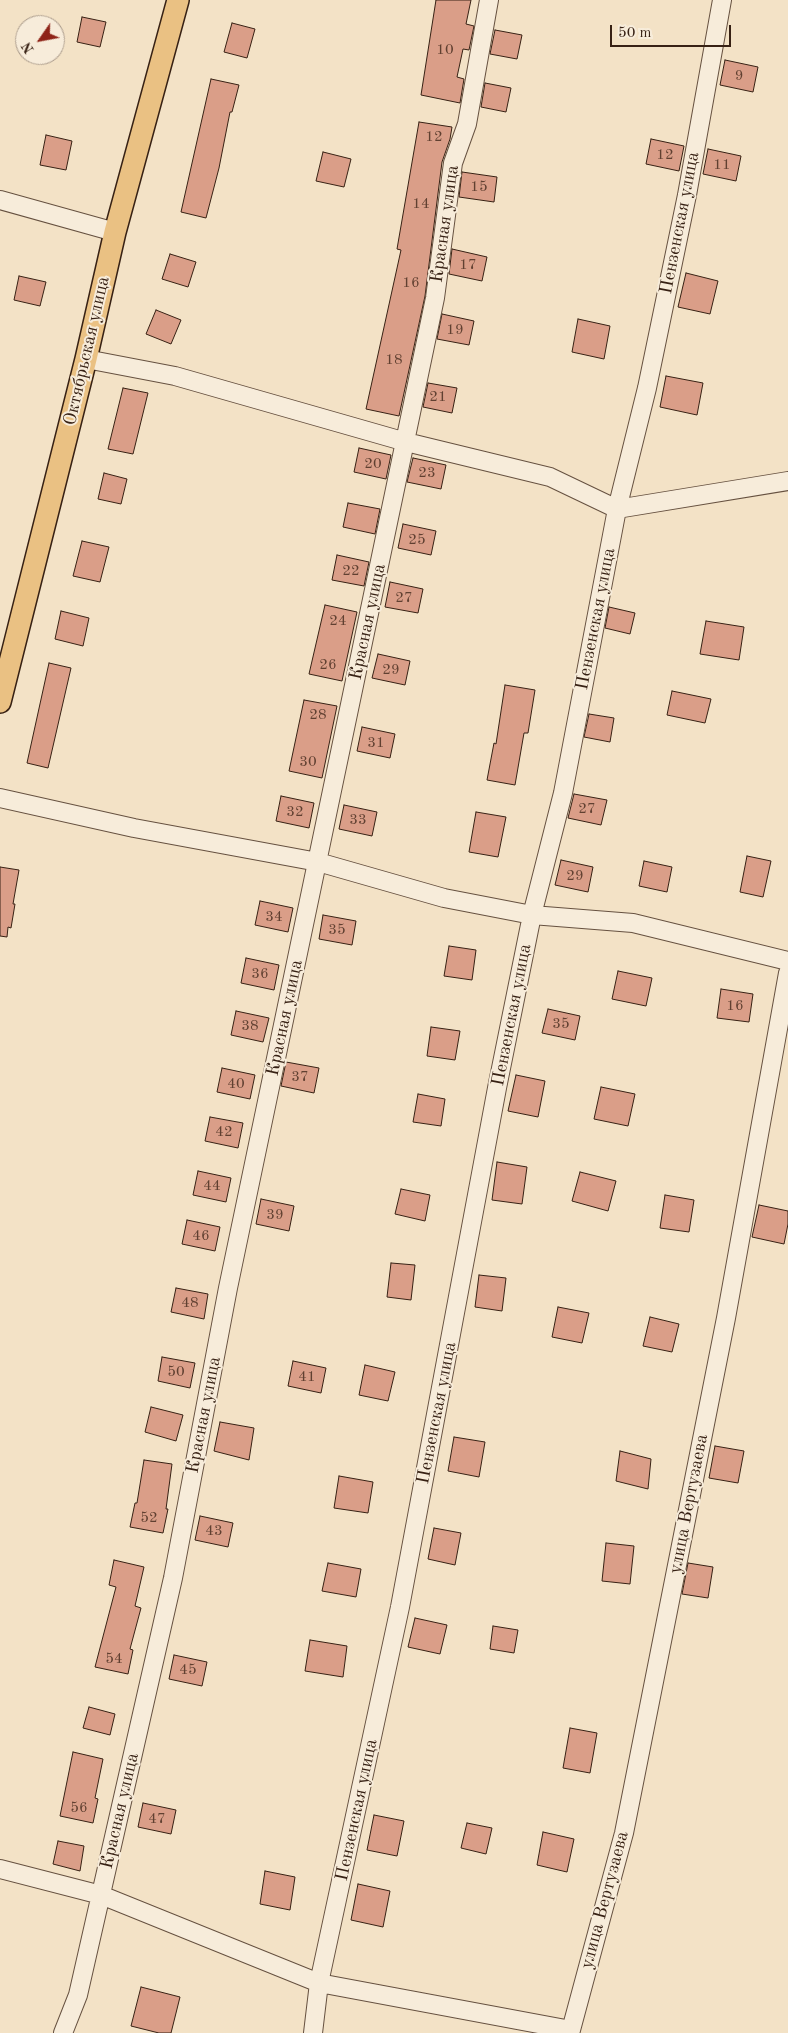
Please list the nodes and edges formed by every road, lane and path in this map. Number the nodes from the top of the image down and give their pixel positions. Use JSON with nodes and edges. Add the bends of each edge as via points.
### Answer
{"nodes":[{"id":1,"x":178,"y":0,"type":"edge"},
{"id":2,"x":489,"y":0,"type":"edge"},
{"id":3,"x":722,"y":0,"type":"edge"},
{"id":4,"x":0,"y":200,"type":"edge"},
{"id":5,"x":115,"y":232,"type":"junction"},
{"id":6,"x":86,"y":359,"type":"junction"},
{"id":7,"x":406,"y":442,"type":"junction"},
{"id":8,"x":788,"y":480,"type":"edge"},
{"id":9,"x":617,"y":509,"type":"junction"},
{"id":10,"x":0,"y":702,"type":"edge"},
{"id":11,"x":0,"y":798,"type":"edge"},
{"id":12,"x":318,"y":862,"type":"junction"},
{"id":13,"x":532,"y":915,"type":"junction"},
{"id":14,"x":788,"y":961,"type":"edge"},
{"id":15,"x":788,"y":973,"type":"edge"},
{"id":16,"x":0,"y":1869,"type":"edge"},
{"id":17,"x":101,"y":1895,"type":"junction"},
{"id":18,"x":319,"y":1983,"type":"junction"},
{"id":19,"x":63,"y":2033,"type":"edge"},
{"id":20,"x":313,"y":2033,"type":"edge"}],
"edges":[{"from":1,"to":5,"type":"main road","name":"Октябрьская улица"},
{"from":2,"to":7,"type":"street","name":"Красная улица","via":[[467,124],[453,162],[435,298]]},
{"from":3,"to":9,"type":"street","name":"Пензенская улица","via":[[687,195],[649,378]]},
{"from":4,"to":5,"type":"street"},
{"from":5,"to":6,"type":"main road","name":"Октябрьская улица"},
{"from":6,"to":7,"type":"street","via":[[175,376]]},
{"from":6,"to":10,"type":"main road","name":"Октябрьская улица"},
{"from":7,"to":9,"type":"street","via":[[550,477]]},
{"from":7,"to":12,"type":"street","name":"Красная улица"},
{"from":8,"to":9,"type":"street"},
{"from":9,"to":13,"type":"street","name":"Пензенская улица","via":[[563,793]]},
{"from":11,"to":12,"type":"street","via":[[134,828]]},
{"from":12,"to":13,"type":"street","via":[[444,898]]},
{"from":12,"to":17,"type":"street","name":"Красная улица","via":[[228,1288],[173,1578]]},
{"from":13,"to":14,"type":"street","via":[[634,923]]},
{"from":13,"to":18,"type":"street","name":"Пензенская улица","via":[[400,1607]]},
{"from":15,"to":18,"type":"street","name":"улица Вертузаева","via":[[726,1318],[624,1833],[570,2030]]},
{"from":16,"to":17,"type":"street"},
{"from":17,"to":18,"type":"street"},
{"from":17,"to":19,"type":"street","name":"Красная улица","via":[[78,1996]]},
{"from":18,"to":20,"type":"street","name":"Пензенская улица"}]}
